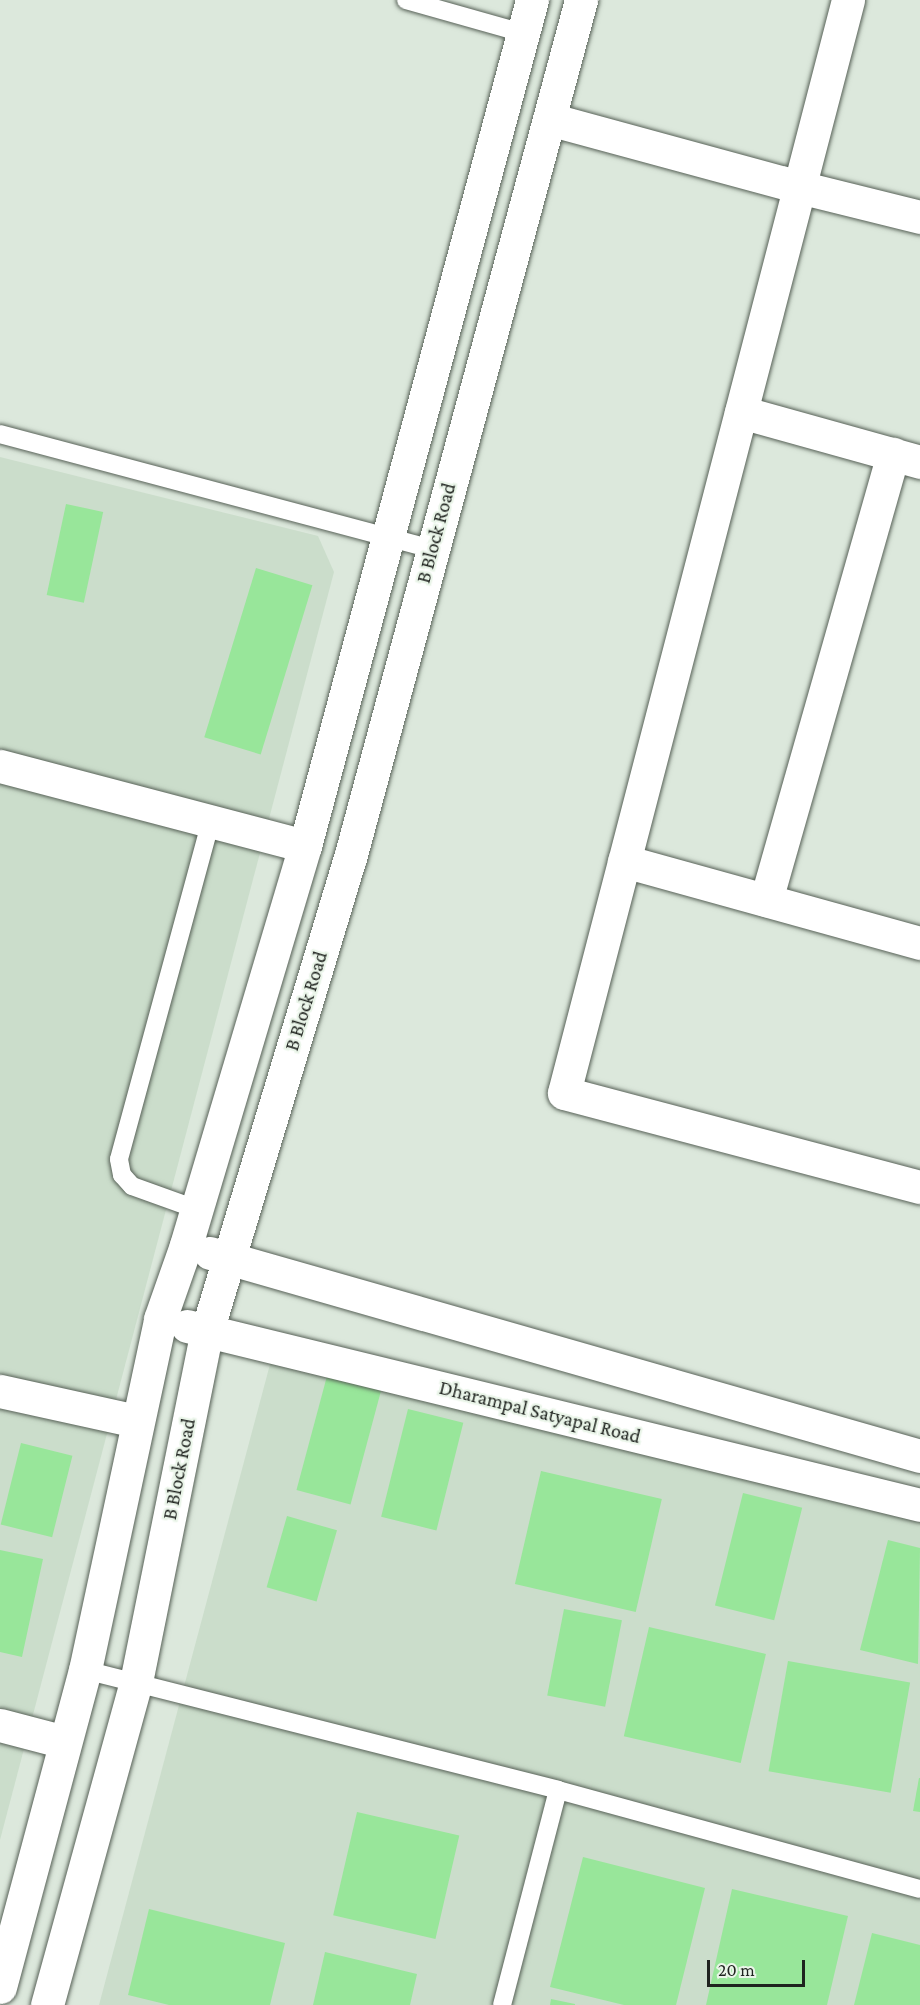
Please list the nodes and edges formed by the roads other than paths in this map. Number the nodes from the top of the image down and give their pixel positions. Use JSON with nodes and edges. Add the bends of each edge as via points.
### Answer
{"nodes":[{"id":1,"x":406,"y":0,"type":"edge"},
{"id":2,"x":532,"y":0,"type":"edge"},
{"id":3,"x":581,"y":0,"type":"edge"},
{"id":4,"x":848,"y":0,"type":"edge"},
{"id":5,"x":523,"y":33,"type":"junction"},
{"id":6,"x":549,"y":119,"type":"junction"},
{"id":7,"x":799,"y":187,"type":"junction"},
{"id":8,"x":920,"y":217,"type":"edge"},
{"id":9,"x":741,"y":412,"type":"junction"},
{"id":10,"x":0,"y":434,"type":"edge"},
{"id":11,"x":906,"y":458,"type":"edge"},
{"id":12,"x":387,"y":538,"type":"junction"},
{"id":13,"x":431,"y":549,"type":"junction"},
{"id":14,"x":0,"y":766,"type":"edge"},
{"id":15,"x":211,"y":820,"type":"junction"},
{"id":16,"x":305,"y":846,"type":"junction"},
{"id":17,"x":624,"y":861,"type":"junction"},
{"id":18,"x":766,"y":900,"type":"junction"},
{"id":19,"x":920,"y":942,"type":"edge"},
{"id":20,"x":920,"y":1186,"type":"edge"},
{"id":21,"x":196,"y":1209,"type":"junction"},
{"id":22,"x":186,"y":1245,"type":"junction"},
{"id":23,"x":230,"y":1259,"type":"junction"},
{"id":24,"x":160,"y":1319,"type":"junction"},
{"id":25,"x":207,"y":1331,"type":"junction"},
{"id":26,"x":0,"y":1391,"type":"edge"},
{"id":27,"x":138,"y":1421,"type":"junction"},
{"id":28,"x":920,"y":1456,"type":"edge"},
{"id":29,"x":920,"y":1505,"type":"edge"},
{"id":30,"x":85,"y":1670,"type":"junction"},
{"id":31,"x":136,"y":1682,"type":"junction"},
{"id":32,"x":0,"y":1725,"type":"edge"},
{"id":33,"x":65,"y":1742,"type":"junction"},
{"id":34,"x":558,"y":1790,"type":"junction"},
{"id":35,"x":920,"y":1890,"type":"edge"},
{"id":36,"x":0,"y":1987,"type":"edge"},
{"id":37,"x":47,"y":2005,"type":"edge"},
{"id":38,"x":502,"y":2005,"type":"edge"}],
"edges":[{"from":1,"to":5,"type":"lane"},
{"from":2,"to":5,"type":"street"},
{"from":3,"to":6,"type":"street","name":"B Block Road"},
{"from":4,"to":7,"type":"street"},
{"from":5,"to":12,"type":"street"},
{"from":6,"to":7,"type":"street"},
{"from":6,"to":13,"type":"street","name":"B Block Road"},
{"from":7,"to":8,"type":"street"},
{"from":7,"to":9,"type":"street"},
{"from":9,"to":11,"type":"street"},
{"from":9,"to":17,"type":"street"},
{"from":10,"to":12,"type":"lane"},
{"from":11,"to":18,"type":"street"},
{"from":12,"to":13,"type":"lane"},
{"from":12,"to":16,"type":"street"},
{"from":13,"to":23,"type":"street","name":"B Block Road","via":[[350,858]]},
{"from":14,"to":15,"type":"street"},
{"from":15,"to":16,"type":"street"},
{"from":15,"to":21,"type":"lane","via":[[119,1158],[122,1174],[132,1186]]},
{"from":16,"to":21,"type":"street"},
{"from":17,"to":18,"type":"street"},
{"from":17,"to":20,"type":"street","via":[[564,1094]]},
{"from":18,"to":19,"type":"street"},
{"from":21,"to":22,"type":"street"},
{"from":22,"to":23,"type":"street"},
{"from":22,"to":24,"type":"street"},
{"from":23,"to":25,"type":"street","name":"B Block Road"},
{"from":23,"to":28,"type":"street"},
{"from":24,"to":25,"type":"street","name":"Dharampal Satyapal Road"},
{"from":24,"to":27,"type":"street"},
{"from":25,"to":29,"type":"street","name":"Dharampal Satyapal Road"},
{"from":25,"to":31,"type":"street","name":"B Block Road"},
{"from":26,"to":27,"type":"street"},
{"from":27,"to":30,"type":"street"},
{"from":30,"to":31,"type":"lane"},
{"from":30,"to":33,"type":"street"},
{"from":31,"to":34,"type":"lane"},
{"from":31,"to":37,"type":"street","name":"B Block Road"},
{"from":32,"to":33,"type":"street"},
{"from":33,"to":36,"type":"street"},
{"from":34,"to":35,"type":"lane"},
{"from":34,"to":38,"type":"lane"}]}
